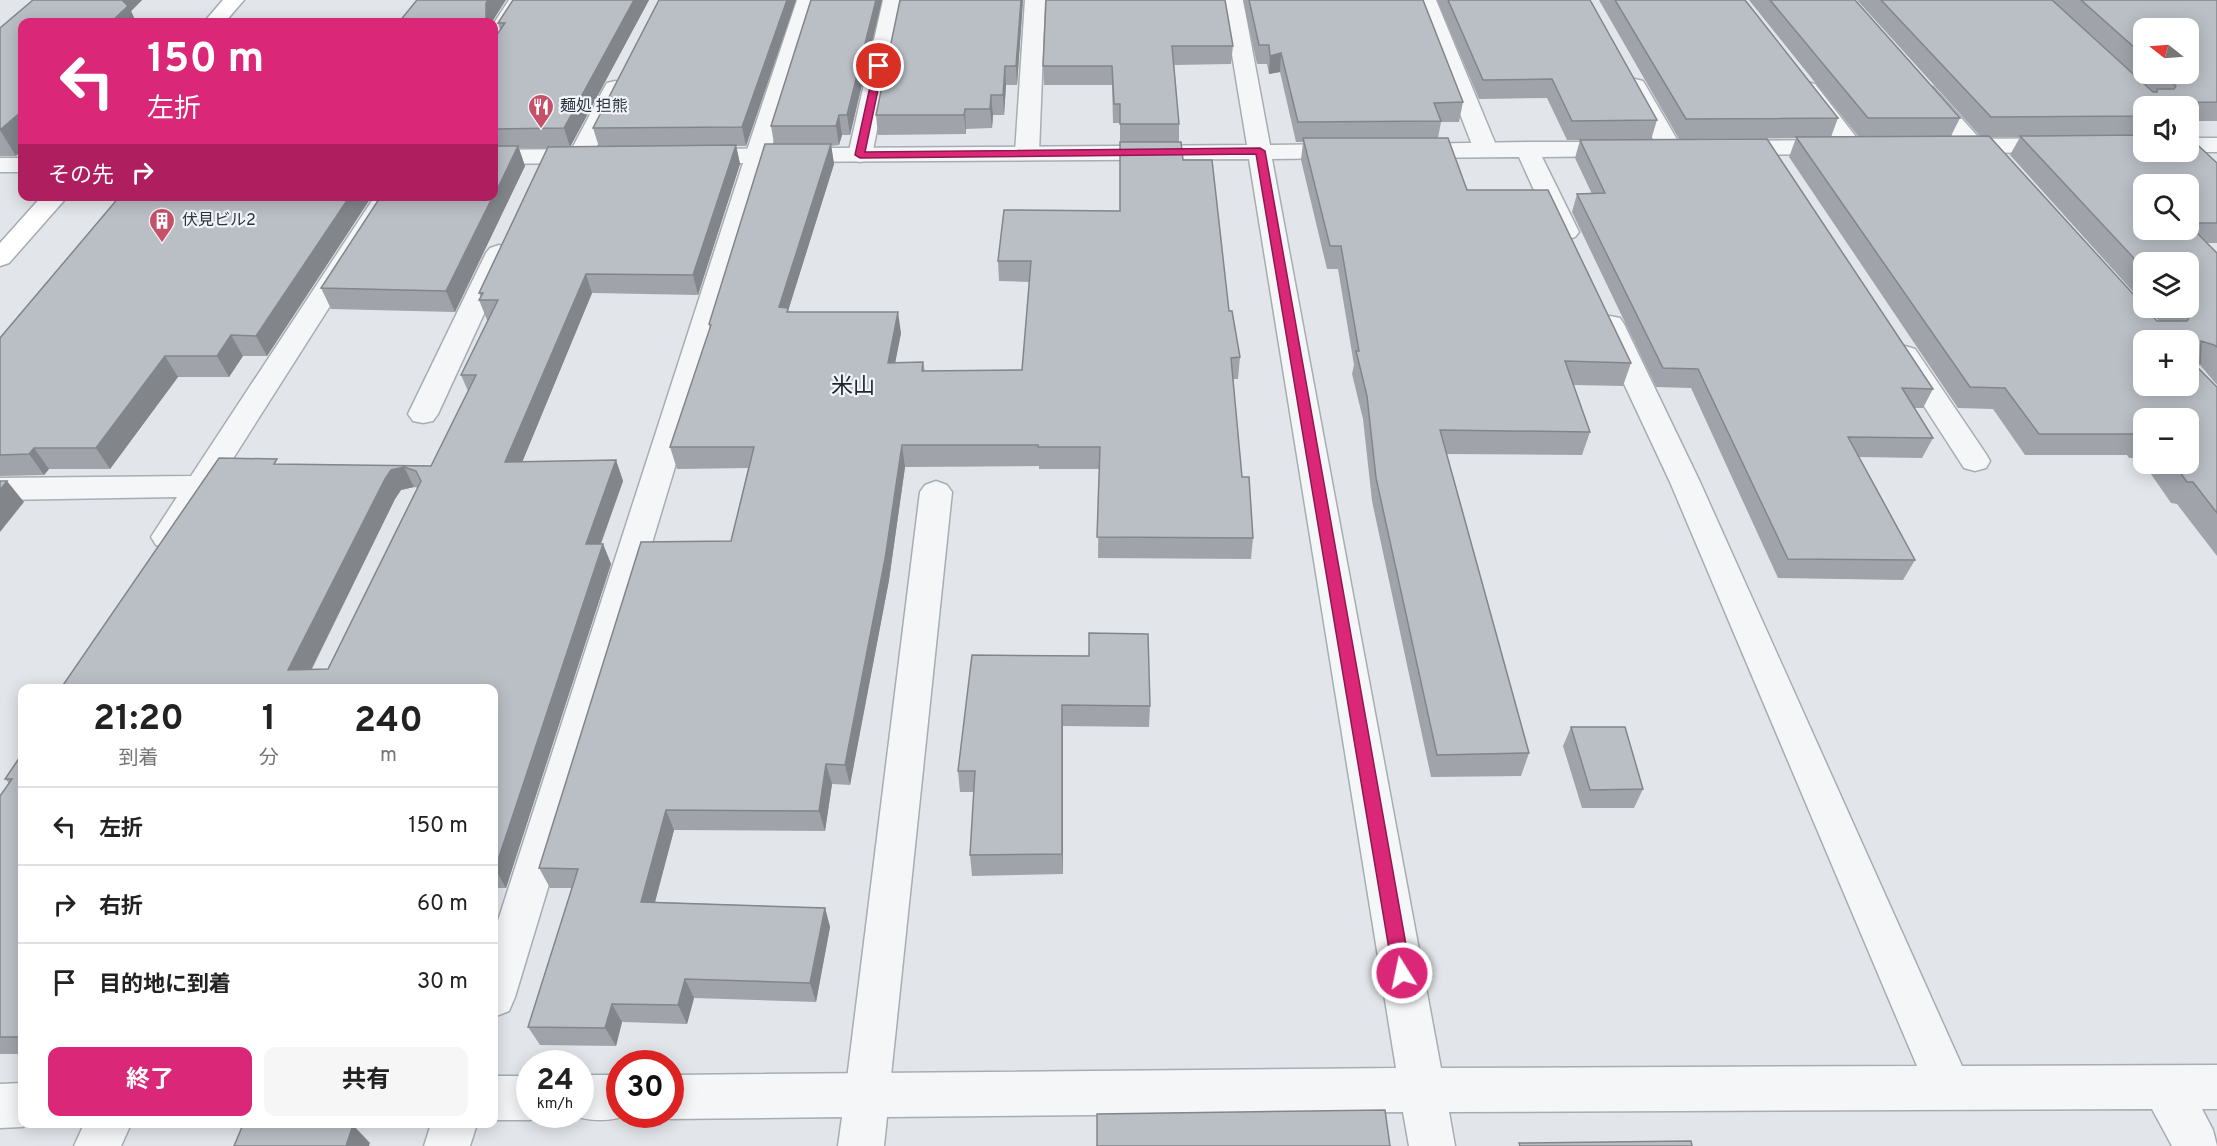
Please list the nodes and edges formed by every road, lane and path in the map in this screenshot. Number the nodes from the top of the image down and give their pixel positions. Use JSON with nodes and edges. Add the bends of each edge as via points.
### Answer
{"nodes":[{"id":1,"x":234,"y":0,"type":"edge"},
{"id":2,"x":519,"y":0,"type":"edge"},
{"id":3,"x":807,"y":0,"type":"edge"},
{"id":4,"x":893,"y":0,"type":"edge"},
{"id":5,"x":1035,"y":0,"type":"edge"},
{"id":6,"x":1233,"y":0,"type":"edge"},
{"id":7,"x":1426,"y":0,"type":"edge"},
{"id":8,"x":218,"y":18,"type":"edge"},
{"id":9,"x":498,"y":33,"type":"edge"},
{"id":10,"x":1626,"y":69,"type":"edge"},
{"id":11,"x":622,"y":73,"type":"edge"},
{"id":12,"x":1794,"y":74,"type":"edge"},
{"id":13,"x":1913,"y":77,"type":"edge"},
{"id":14,"x":2199,"y":144,"type":"edge"},
{"id":15,"x":2133,"y":145,"type":"edge"},
{"id":16,"x":2217,"y":145,"type":"edge"},
{"id":17,"x":1980,"y":146,"type":"junction"},
{"id":18,"x":1930,"y":147,"type":"edge"},
{"id":19,"x":1688,"y":148,"type":"junction"},
{"id":20,"x":1769,"y":148,"type":"junction"},
{"id":21,"x":1527,"y":149,"type":"junction"},
{"id":22,"x":1486,"y":150,"type":"junction"},
{"id":23,"x":1260,"y":151,"type":"junction"},
{"id":24,"x":1027,"y":153,"type":"junction"},
{"id":25,"x":860,"y":155,"type":"junction"},
{"id":26,"x":580,"y":156,"type":"junction"},
{"id":27,"x":615,"y":156,"type":"edge"},
{"id":28,"x":674,"y":156,"type":"edge"},
{"id":29,"x":757,"y":156,"type":"junction"},
{"id":30,"x":498,"y":158,"type":"edge"},
{"id":31,"x":0,"y":165,"type":"edge"},
{"id":32,"x":18,"y":165,"type":"edge"},
{"id":33,"x":2010,"y":173,"type":"edge"},
{"id":34,"x":1788,"y":177,"type":"edge"},
{"id":35,"x":51,"y":201,"type":"edge"},
{"id":36,"x":385,"y":201,"type":"edge"},
{"id":37,"x":509,"y":231,"type":"edge"},
{"id":38,"x":1578,"y":256,"type":"edge"},
{"id":39,"x":0,"y":258,"type":"edge"},
{"id":40,"x":1599,"y":299,"type":"edge"},
{"id":41,"x":1891,"y":334,"type":"edge"},
{"id":42,"x":423,"y":414,"type":"dead end"},
{"id":43,"x":1975,"y":461,"type":"dead end"},
{"id":44,"x":200,"y":486,"type":"junction"},
{"id":45,"x":0,"y":489,"type":"edge"},
{"id":46,"x":936,"y":492,"type":"dead end"},
{"id":47,"x":154,"y":557,"type":"edge"},
{"id":48,"x":498,"y":984,"type":"edge"},
{"id":49,"x":2217,"y":1087,"type":"edge"},
{"id":50,"x":1949,"y":1088,"type":"junction"},
{"id":51,"x":2165,"y":1088,"type":"junction"},
{"id":52,"x":1422,"y":1090,"type":"junction"},
{"id":53,"x":867,"y":1095,"type":"junction"},
{"id":54,"x":684,"y":1096,"type":"edge"},
{"id":55,"x":498,"y":1098,"type":"edge"},
{"id":56,"x":516,"y":1098,"type":"edge"},
{"id":57,"x":18,"y":1105,"type":"edge"},
{"id":58,"x":0,"y":1106,"type":"edge"},
{"id":59,"x":106,"y":1128,"type":"edge"},
{"id":60,"x":453,"y":1128,"type":"edge"},
{"id":61,"x":97,"y":1146,"type":"edge"},
{"id":62,"x":447,"y":1146,"type":"edge"},
{"id":63,"x":861,"y":1146,"type":"edge"},
{"id":64,"x":1432,"y":1146,"type":"edge"},
{"id":65,"x":2197,"y":1146,"type":"edge"}],
"edges":[{"from":1,"to":8,"type":"main road"},
{"from":2,"to":9,"type":"street"},
{"from":3,"to":29,"type":"street"},
{"from":4,"to":25,"type":"street"},
{"from":5,"to":24,"type":"street"},
{"from":6,"to":23,"type":"street"},
{"from":7,"to":22,"type":"street"},
{"from":10,"to":19,"type":"street"},
{"from":11,"to":26,"type":"street"},
{"from":12,"to":20,"type":"street","via":[[1863,147]]},
{"from":13,"to":17,"type":"street"},
{"from":14,"to":16,"type":"street"},
{"from":15,"to":17,"type":"street"},
{"from":17,"to":18,"type":"street"},
{"from":17,"to":33,"type":"street"},
{"from":19,"to":20,"type":"street"},
{"from":19,"to":21,"type":"street"},
{"from":20,"to":34,"type":"street"},
{"from":21,"to":22,"type":"street"},
{"from":21,"to":38,"type":"street"},
{"from":22,"to":23,"type":"street"},
{"from":23,"to":24,"type":"street"},
{"from":23,"to":52,"type":"street"},
{"from":24,"to":25,"type":"street"},
{"from":25,"to":29,"type":"street"},
{"from":26,"to":27,"type":"street"},
{"from":26,"to":30,"type":"street","via":[[539,167]]},
{"from":28,"to":29,"type":"street"},
{"from":29,"to":48,"type":"street"},
{"from":31,"to":32,"type":"street"},
{"from":35,"to":39,"type":"main road"},
{"from":36,"to":44,"type":"street"},
{"from":37,"to":42,"type":"street"},
{"from":40,"to":50,"type":"street","via":[[1685,482]]},
{"from":41,"to":43,"type":"street"},
{"from":44,"to":45,"type":"street"},
{"from":44,"to":47,"type":"street"},
{"from":46,"to":53,"type":"street"},
{"from":49,"to":51,"type":"street"},
{"from":50,"to":51,"type":"street"},
{"from":50,"to":52,"type":"street"},
{"from":51,"to":65,"type":"street"},
{"from":52,"to":53,"type":"street"},
{"from":52,"to":64,"type":"street"},
{"from":53,"to":54,"type":"street"},
{"from":53,"to":63,"type":"street"},
{"from":55,"to":56,"type":"street"},
{"from":57,"to":58,"type":"street"},
{"from":59,"to":61,"type":"street"},
{"from":60,"to":62,"type":"street"}]}
